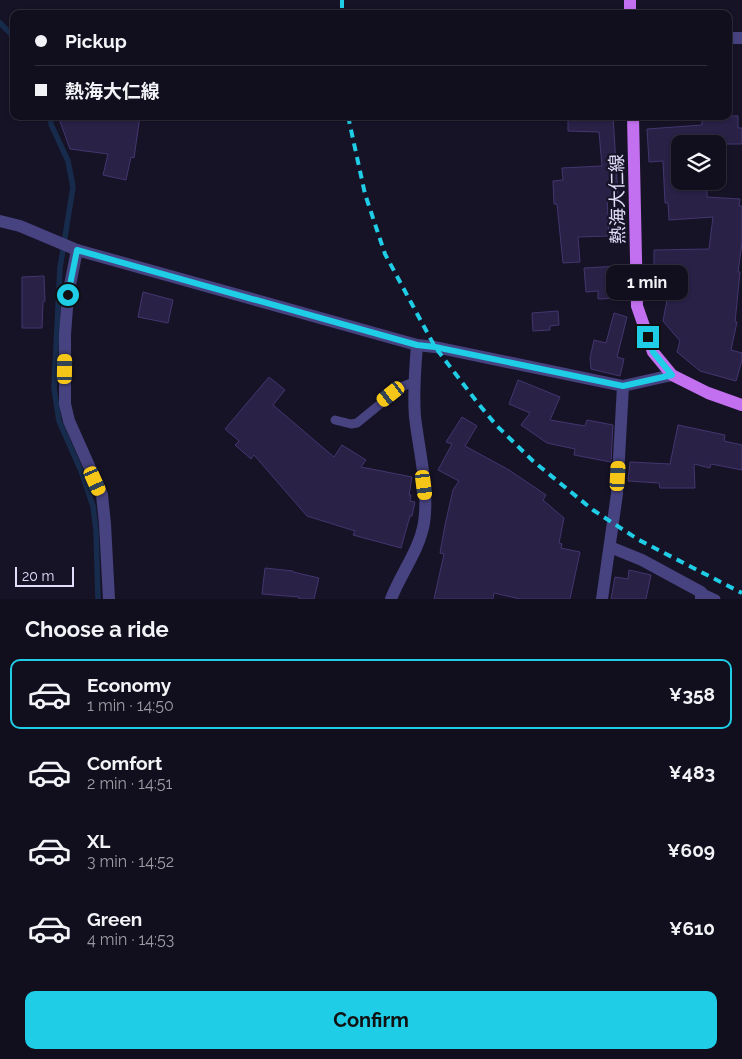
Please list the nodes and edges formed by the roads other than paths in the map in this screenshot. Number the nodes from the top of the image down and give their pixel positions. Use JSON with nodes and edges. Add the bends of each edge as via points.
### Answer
{"nodes":[{"id":1,"x":632,"y":120,"type":"edge"},
{"id":2,"x":0,"y":221,"type":"edge"},
{"id":3,"x":74,"y":248,"type":"junction"},
{"id":4,"x":417,"y":345,"type":"junction"},
{"id":5,"x":672,"y":375,"type":"junction"},
{"id":6,"x":414,"y":382,"type":"junction"},
{"id":7,"x":623,"y":386,"type":"junction"},
{"id":8,"x":742,"y":405,"type":"edge"},
{"id":9,"x":336,"y":420,"type":"dead end"},
{"id":10,"x":610,"y":546,"type":"junction"},
{"id":11,"x":701,"y":596,"type":"edge"},
{"id":12,"x":109,"y":599,"type":"edge"},
{"id":13,"x":391,"y":599,"type":"edge"},
{"id":14,"x":602,"y":599,"type":"edge"},
{"id":15,"x":716,"y":599,"type":"edge"}],
"edges":[{"from":1,"to":5,"type":"main road","name":"熱海大仁線","via":[[637,306],[653,352]]},
{"from":2,"to":3,"type":"street"},
{"from":3,"to":4,"type":"street"},
{"from":3,"to":12,"type":"street","via":[[65,334],[65,404],[69,421],[102,496]]},
{"from":4,"to":6,"type":"street"},
{"from":4,"to":7,"type":"street"},
{"from":5,"to":7,"type":"street"},
{"from":5,"to":8,"type":"main road","name":"熱海大仁線"},
{"from":6,"to":9,"type":"lane","via":[[401,387],[357,423]]},
{"from":6,"to":13,"type":"street","via":[[426,502],[424,522],[419,542]]},
{"from":7,"to":10,"type":"street","via":[[618,494]]},
{"from":10,"to":11,"type":"street","via":[[642,560]]},
{"from":10,"to":14,"type":"street"},
{"from":11,"to":15,"type":"lane"}]}
